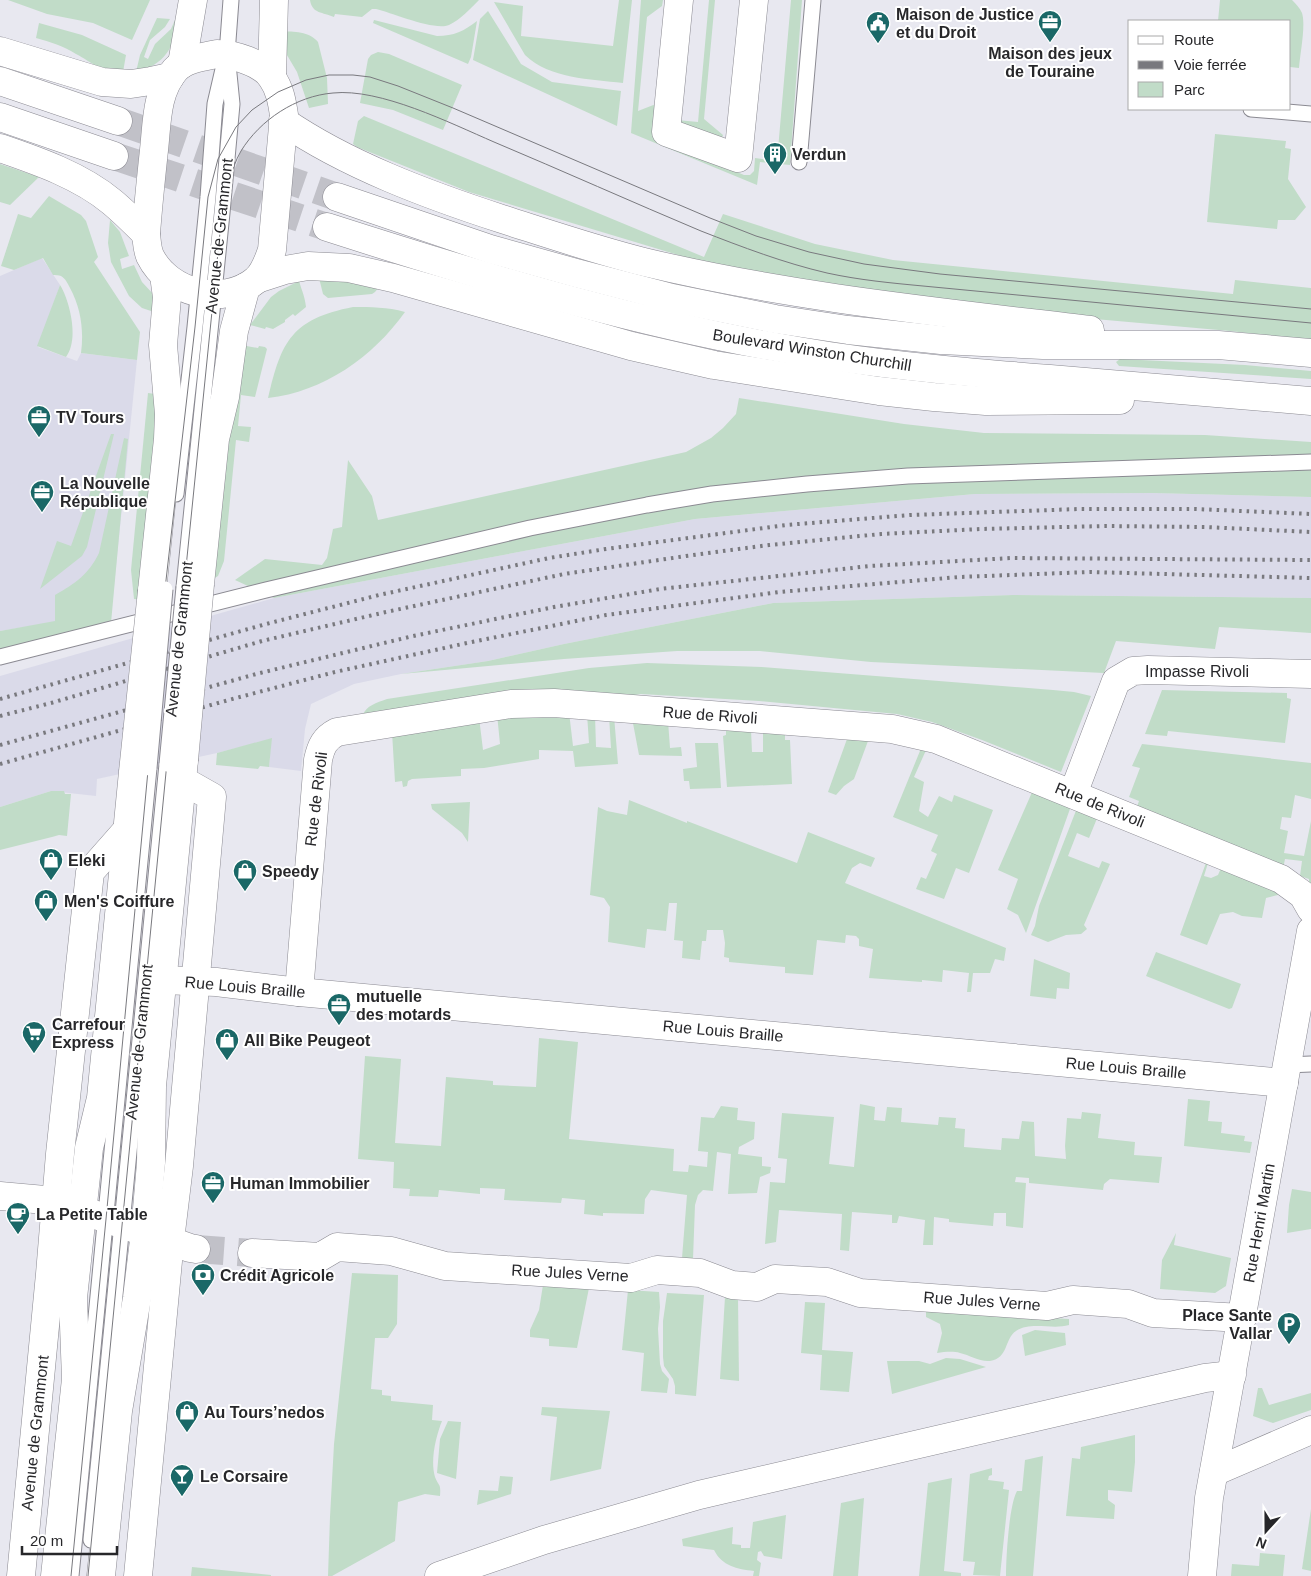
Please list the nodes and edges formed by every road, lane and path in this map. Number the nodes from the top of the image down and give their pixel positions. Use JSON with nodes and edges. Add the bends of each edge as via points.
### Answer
{"nodes":[{"id":1,"x":193,"y":0,"type":"edge"},
{"id":2,"x":231,"y":0,"type":"edge"},
{"id":3,"x":274,"y":0,"type":"edge"},
{"id":4,"x":679,"y":0,"type":"edge"},
{"id":5,"x":754,"y":0,"type":"edge"},
{"id":6,"x":813,"y":0,"type":"edge"},
{"id":7,"x":0,"y":51,"type":"edge"},
{"id":8,"x":227,"y":54,"type":"junction"},
{"id":9,"x":176,"y":70,"type":"junction"},
{"id":10,"x":272,"y":77,"type":"junction"},
{"id":11,"x":0,"y":81,"type":"edge"},
{"id":12,"x":1263,"y":110,"type":"edge"},
{"id":13,"x":1311,"y":114,"type":"edge"},
{"id":14,"x":0,"y":117,"type":"edge"},
{"id":15,"x":118,"y":121,"type":"tunnel mouth"},
{"id":16,"x":284,"y":121,"type":"junction"},
{"id":17,"x":0,"y":148,"type":"edge"},
{"id":18,"x":114,"y":156,"type":"tunnel mouth"},
{"id":19,"x":798,"y":162,"type":"dead end"},
{"id":20,"x":337,"y":197,"type":"tunnel mouth"},
{"id":21,"x":327,"y":227,"type":"tunnel mouth"},
{"id":22,"x":146,"y":234,"type":"junction"},
{"id":23,"x":164,"y":275,"type":"junction"},
{"id":24,"x":251,"y":283,"type":"junction"},
{"id":25,"x":206,"y":294,"type":"junction"},
{"id":26,"x":1218,"y":345,"type":"junction"},
{"id":27,"x":1311,"y":353,"type":"edge"},
{"id":28,"x":1238,"y":395,"type":"junction"},
{"id":29,"x":1311,"y":401,"type":"edge"},
{"id":30,"x":1311,"y":462,"type":"edge"},
{"id":31,"x":192,"y":585,"type":"junction"},
{"id":32,"x":159,"y":590,"type":"junction"},
{"id":33,"x":0,"y":656,"type":"edge"},
{"id":34,"x":1311,"y":674,"type":"edge"},
{"id":35,"x":178,"y":768,"type":"junction"},
{"id":36,"x":141,"y":770,"type":"junction"},
{"id":37,"x":1073,"y":794,"type":"junction"},
{"id":38,"x":127,"y":830,"type":"junction"},
{"id":39,"x":1311,"y":909,"type":"edge"},
{"id":40,"x":1311,"y":931,"type":"edge"},
{"id":41,"x":162,"y":980,"type":"junction"},
{"id":42,"x":194,"y":981,"type":"junction"},
{"id":43,"x":299,"y":992,"type":"junction"},
{"id":44,"x":1294,"y":1071,"type":"edge"},
{"id":45,"x":0,"y":1196,"type":"edge"},
{"id":46,"x":56,"y":1201,"type":"junction"},
{"id":47,"x":114,"y":1221,"type":"junction"},
{"id":48,"x":170,"y":1240,"type":"junction"},
{"id":49,"x":196,"y":1249,"type":"tunnel mouth"},
{"id":50,"x":252,"y":1253,"type":"tunnel mouth"},
{"id":51,"x":1242,"y":1318,"type":"junction"},
{"id":52,"x":1232,"y":1375,"type":"junction"},
{"id":53,"x":1311,"y":1430,"type":"edge"},
{"id":54,"x":1214,"y":1472,"type":"junction"},
{"id":55,"x":21,"y":1576,"type":"edge"},
{"id":56,"x":55,"y":1576,"type":"edge"},
{"id":57,"x":70,"y":1576,"type":"edge"},
{"id":58,"x":88,"y":1576,"type":"edge"},
{"id":59,"x":101,"y":1576,"type":"edge"},
{"id":60,"x":138,"y":1576,"type":"edge"},
{"id":61,"x":440,"y":1576,"type":"edge"},
{"id":62,"x":1202,"y":1576,"type":"edge"}],
"edges":[{"from":1,"to":9,"type":"main road"},
{"from":2,"to":8,"type":"lane","name":"Avenue de Grammont"},
{"from":3,"to":10,"type":"main road"},
{"from":4,"to":5,"type":"main road","via":[[666,132],[738,158]]},
{"from":6,"to":19,"type":"lane"},
{"from":7,"to":9,"type":"main road","via":[[102,82],[130,84],[151,81]]},
{"from":8,"to":9,"type":"main road","via":[[205,56]]},
{"from":8,"to":10,"type":"main road","via":[[248,61]]},
{"from":8,"to":25,"type":"lane","name":"Avenue de Grammont","via":[[215,104],[208,197]]},
{"from":9,"to":22,"type":"main road","via":[[163,91],[159,108]]},
{"from":10,"to":16,"type":"main road","name":"Avenue de Grammont","via":[[283,104]]},
{"from":11,"to":15,"type":"main road"},
{"from":12,"to":13,"type":"lane"},
{"from":14,"to":18,"type":"main road"},
{"from":16,"to":24,"type":"main road","name":"Avenue de Grammont","via":[[272,250],[268,263]]},
{"from":16,"to":26,"type":"main road","via":[[331,150],[453,203],[643,261],[736,281],[900,308]]},
{"from":17,"to":22,"type":"main road","via":[[45,164],[93,188],[112,201]]},
{"from":20,"to":26,"type":"main road","name":"Boulevard Winston Churchill","via":[[490,249],[576,273],[672,298],[775,318],[941,340],[1043,345]]},
{"from":21,"to":28,"type":"main road","name":"Boulevard Winston Churchill","via":[[554,296],[741,340],[907,367]]},
{"from":22,"to":23,"type":"main road","via":[[150,256]]},
{"from":23,"to":25,"type":"main road","via":[[183,287]]},
{"from":23,"to":32,"type":"main road","name":"Avenue de Grammont","via":[[167,297],[163,346],[169,414]]},
{"from":24,"to":25,"type":"main road","via":[[227,293]]},
{"from":24,"to":28,"type":"main road","via":[[285,270],[308,266],[349,268],[668,356],[888,392],[996,401],[1102,401]]},
{"from":24,"to":31,"type":"main road","name":"Avenue de Grammont","via":[[234,331]]},
{"from":25,"to":31,"type":"lane","name":"Avenue de Grammont"},
{"from":25,"to":32,"type":"lane","name":"Avenue de Grammont","via":[[195,327]]},
{"from":26,"to":27,"type":"main road","name":"Boulevard Winston Churchill"},
{"from":28,"to":29,"type":"main road","name":"Boulevard Winston Churchill"},
{"from":30,"to":33,"type":"lane","via":[[908,476],[712,494],[520,530]]},
{"from":31,"to":35,"type":"main road","name":"Avenue de Grammont","bridge":true},
{"from":32,"to":36,"type":"main road","name":"Avenue de Grammont","bridge":true},
{"from":34,"to":37,"type":"main road","name":"Impasse Rivoli","via":[[1132,671],[1116,681]]},
{"from":35,"to":41,"type":"main road","name":"Avenue de Grammont"},
{"from":35,"to":42,"type":"main road","via":[[212,797]]},
{"from":35,"to":47,"type":"lane","name":"Avenue de Grammont"},
{"from":36,"to":38,"type":"main road","name":"Avenue de Grammont"},
{"from":36,"to":47,"type":"lane","name":"Avenue de Grammont"},
{"from":37,"to":39,"type":"main road","name":"Rue de Rivoli","via":[[1281,879],[1303,895]]},
{"from":37,"to":43,"type":"main road","name":"Rue de Rivoli","via":[[936,739],[892,729],[534,702],[337,732],[324,741],[318,760]]},
{"from":38,"to":46,"type":"main road","name":"Avenue de Grammont","via":[[90,872]]},
{"from":38,"to":47,"type":"main road","name":"Avenue de Grammont","via":[[101,1098],[89,1148]]},
{"from":40,"to":44,"type":"main road","name":"Rue Henri Martin"},
{"from":41,"to":42,"type":"main road","name":"Rue Louis Braille"},
{"from":41,"to":47,"type":"main road","name":"Avenue de Grammont","via":[[152,1086],[151,1154]]},
{"from":42,"to":43,"type":"main road","name":"Rue Louis Braille"},
{"from":42,"to":48,"type":"main road"},
{"from":43,"to":44,"type":"main road","name":"Rue Louis Braille"},
{"from":44,"to":51,"type":"main road","name":"Rue Henri Martin"},
{"from":45,"to":46,"type":"main road"},
{"from":46,"to":47,"type":"main road"},
{"from":46,"to":55,"type":"main road","name":"Avenue de Grammont"},
{"from":47,"to":48,"type":"main road"},
{"from":47,"to":56,"type":"main road","name":"Avenue de Grammont","via":[[73,1298],[76,1379]]},
{"from":47,"to":57,"type":"lane","name":"Avenue de Grammont"},
{"from":47,"to":58,"type":"lane","name":"Avenue de Grammont"},
{"from":47,"to":59,"type":"main road","name":"Avenue de Grammont","via":[[137,1298],[118,1411]]},
{"from":48,"to":49,"type":"main road"},
{"from":48,"to":60,"type":"main road"},
{"from":50,"to":51,"type":"main road","name":"Rue Jules Verne","via":[[320,1257],[337,1247],[391,1251],[445,1266],[631,1278],[657,1270],[700,1273],[732,1285],[757,1286],[784,1279],[827,1282],[860,1293],[1047,1306],[1073,1300],[1128,1304],[1153,1313]]},
{"from":51,"to":52,"type":"main road","name":"Rue Henri Martin"},
{"from":52,"to":54,"type":"main road","name":"Rue Henri Martin"},
{"from":52,"to":61,"type":"main road","via":[[1205,1378],[699,1495],[544,1540]]},
{"from":53,"to":54,"type":"main road"},
{"from":54,"to":62,"type":"main road","name":"Rue Henri Martin"}]}
